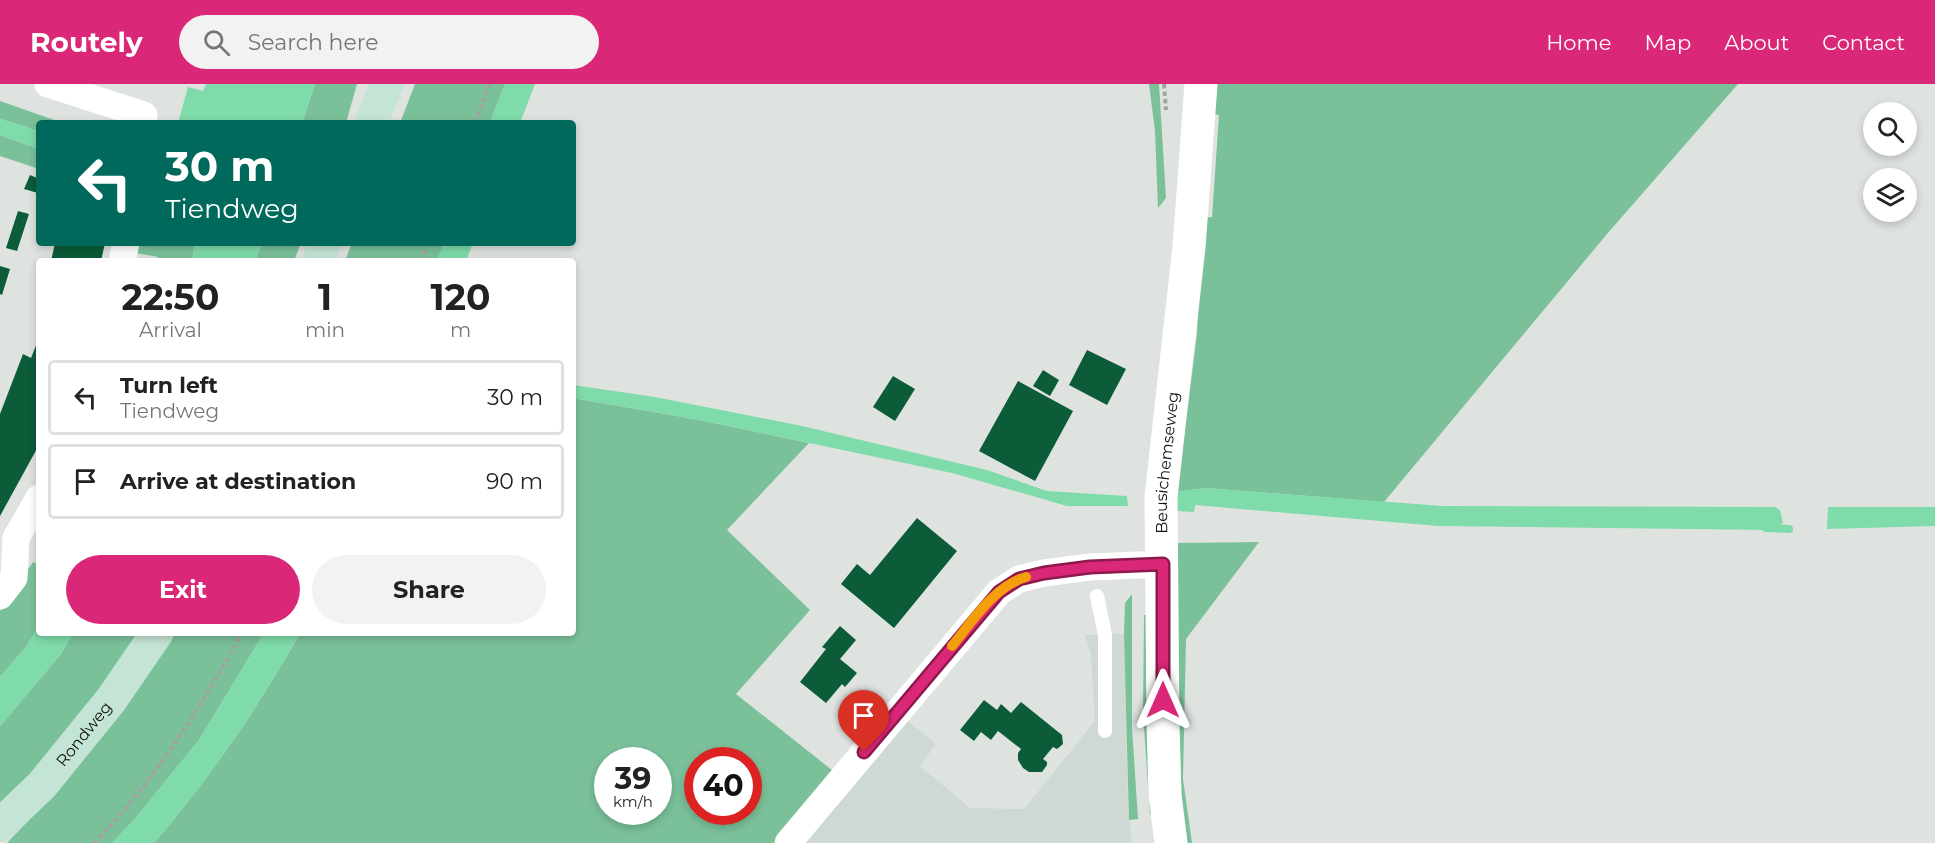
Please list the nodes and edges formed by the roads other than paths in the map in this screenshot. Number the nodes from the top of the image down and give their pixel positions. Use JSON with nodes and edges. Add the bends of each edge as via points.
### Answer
{"nodes":[{"id":1,"x":48,"y":84,"type":"edge"},
{"id":2,"x":387,"y":84,"type":"edge"},
{"id":3,"x":1201,"y":84,"type":"edge"},
{"id":4,"x":144,"y":120,"type":"edge"},
{"id":5,"x":372,"y":120,"type":"edge"},
{"id":6,"x":36,"y":503,"type":"edge"},
{"id":7,"x":1163,"y":564,"type":"junction"},
{"id":8,"x":0,"y":596,"type":"edge"},
{"id":9,"x":1097,"y":596,"type":"dead end"},
{"id":10,"x":155,"y":636,"type":"edge"},
{"id":11,"x":1105,"y":730,"type":"dead end"},
{"id":12,"x":0,"y":825,"type":"edge"},
{"id":13,"x":788,"y":843,"type":"edge"},
{"id":14,"x":1171,"y":843,"type":"edge"}],
"edges":[{"from":1,"to":4,"type":"street","via":[[144,115]]},
{"from":2,"to":5,"type":"main road"},
{"from":3,"to":7,"type":"street","name":"Beusichemseweg","via":[[1189,247],[1161,497]]},
{"from":6,"to":8,"type":"street","via":[[16,538],[14,578]]},
{"from":7,"to":13,"type":"street","via":[[1044,573],[1019,579],[999,592]]},
{"from":7,"to":14,"type":"street","name":"Beusichemseweg","via":[[1165,795]]},
{"from":9,"to":11,"type":"lane","via":[[1105,635]]},
{"from":10,"to":12,"type":"main road","name":"Rondweg","via":[[111,700],[49,777]]}]}
